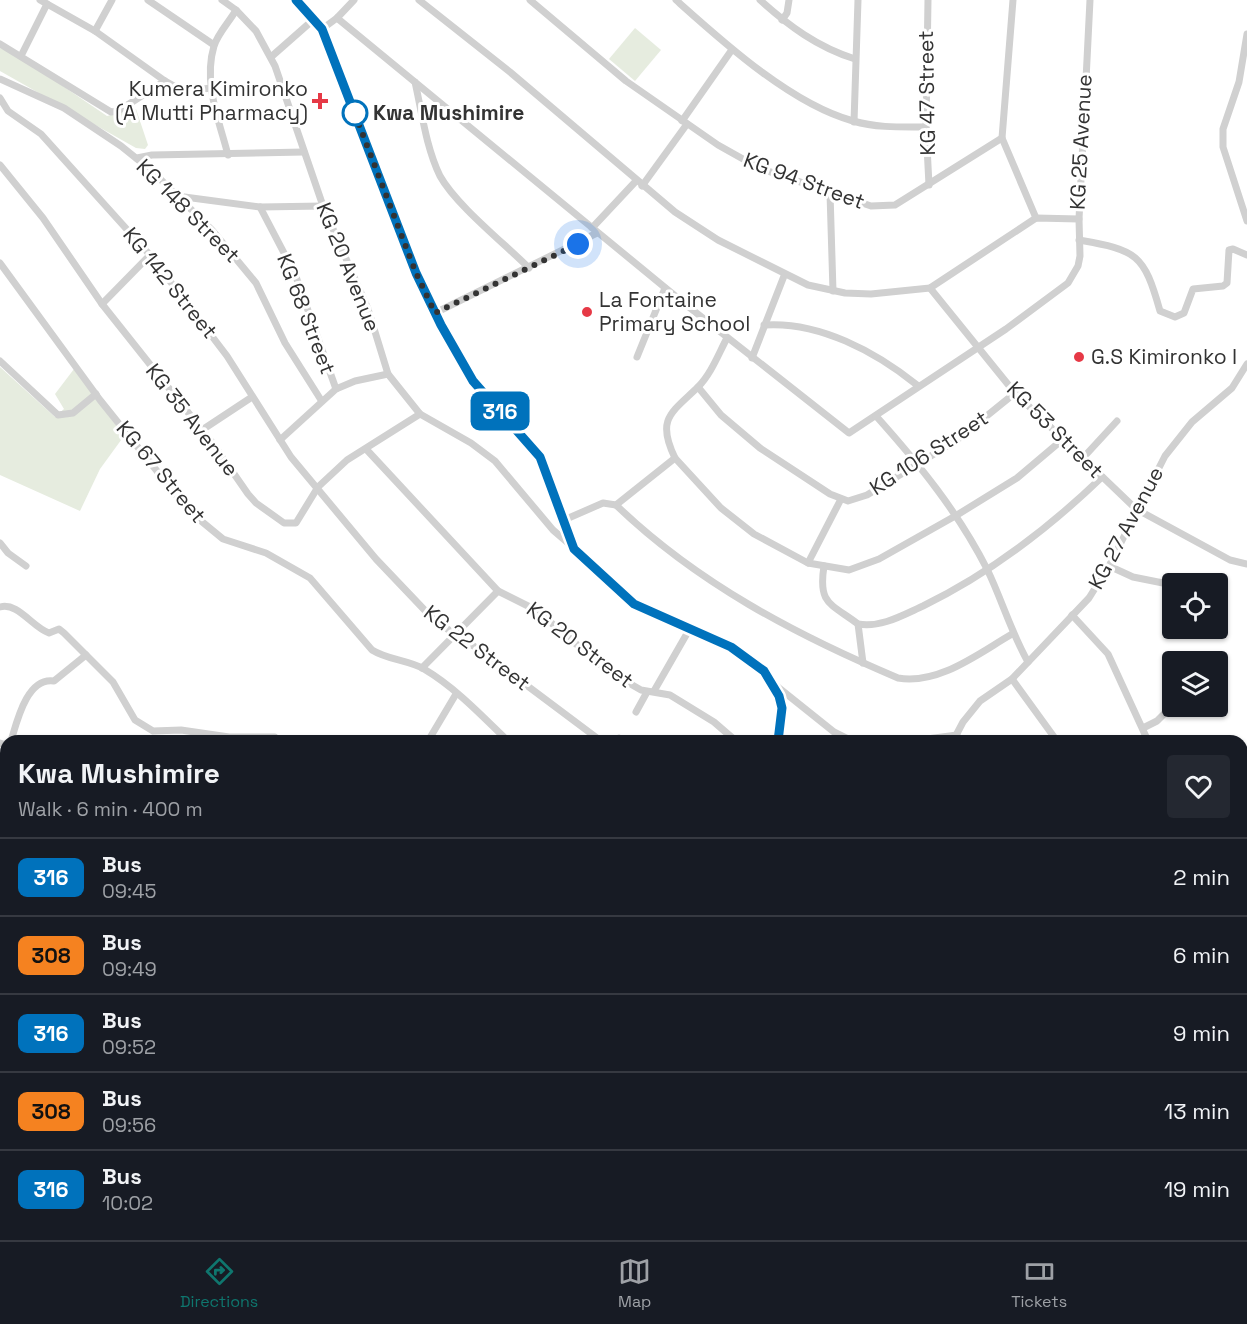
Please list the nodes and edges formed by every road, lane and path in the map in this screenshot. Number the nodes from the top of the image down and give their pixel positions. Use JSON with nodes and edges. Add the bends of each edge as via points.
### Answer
{"nodes":[{"id":1,"x":112,"y":0,"type":"edge"},
{"id":2,"x":148,"y":0,"type":"edge"},
{"id":3,"x":222,"y":0,"type":"edge"},
{"id":4,"x":296,"y":0,"type":"edge"},
{"id":5,"x":354,"y":0,"type":"edge"},
{"id":6,"x":419,"y":0,"type":"edge"},
{"id":7,"x":530,"y":0,"type":"edge"},
{"id":8,"x":676,"y":0,"type":"edge"},
{"id":9,"x":760,"y":0,"type":"edge"},
{"id":10,"x":789,"y":0,"type":"edge"},
{"id":11,"x":858,"y":0,"type":"edge"},
{"id":12,"x":928,"y":0,"type":"edge"},
{"id":13,"x":1013,"y":0,"type":"edge"},
{"id":14,"x":1090,"y":0,"type":"edge"},
{"id":15,"x":43,"y":2,"type":"edge"},
{"id":16,"x":236,"y":10,"type":"junction"},
{"id":17,"x":337,"y":18,"type":"junction"},
{"id":18,"x":314,"y":20,"type":"junction"},
{"id":19,"x":783,"y":20,"type":"junction"},
{"id":20,"x":322,"y":29,"type":"junction"},
{"id":21,"x":95,"y":32,"type":"junction"},
{"id":22,"x":1247,"y":34,"type":"edge"},
{"id":23,"x":0,"y":44,"type":"edge"},
{"id":24,"x":214,"y":45,"type":"junction"},
{"id":25,"x":731,"y":51,"type":"junction"},
{"id":26,"x":21,"y":56,"type":"junction"},
{"id":27,"x":271,"y":57,"type":"junction"},
{"id":28,"x":855,"y":59,"type":"junction"},
{"id":29,"x":0,"y":78,"type":"edge"},
{"id":30,"x":165,"y":81,"type":"junction"},
{"id":31,"x":415,"y":82,"type":"junction"},
{"id":32,"x":210,"y":88,"type":"junction"},
{"id":33,"x":0,"y":98,"type":"edge"},
{"id":34,"x":854,"y":122,"type":"junction"},
{"id":35,"x":684,"y":123,"type":"junction"},
{"id":36,"x":926,"y":127,"type":"junction"},
{"id":37,"x":1002,"y":138,"type":"junction"},
{"id":38,"x":304,"y":152,"type":"junction"},
{"id":39,"x":228,"y":155,"type":"junction"},
{"id":40,"x":137,"y":158,"type":"junction"},
{"id":41,"x":0,"y":165,"type":"edge"},
{"id":42,"x":639,"y":184,"type":"junction"},
{"id":43,"x":929,"y":185,"type":"junction"},
{"id":44,"x":830,"y":193,"type":"junction"},
{"id":45,"x":177,"y":196,"type":"junction"},
{"id":46,"x":323,"y":206,"type":"junction"},
{"id":47,"x":260,"y":207,"type":"junction"},
{"id":48,"x":1036,"y":218,"type":"junction"},
{"id":49,"x":1079,"y":219,"type":"junction"},
{"id":50,"x":1247,"y":221,"type":"edge"},
{"id":51,"x":595,"y":231,"type":"junction"},
{"id":52,"x":1079,"y":240,"type":"junction"},
{"id":53,"x":150,"y":255,"type":"junction"},
{"id":54,"x":1247,"y":255,"type":"edge"},
{"id":55,"x":0,"y":263,"type":"edge"},
{"id":56,"x":529,"y":268,"type":"junction"},
{"id":57,"x":784,"y":276,"type":"junction"},
{"id":58,"x":665,"y":288,"type":"junction"},
{"id":59,"x":930,"y":288,"type":"junction"},
{"id":60,"x":833,"y":291,"type":"junction"},
{"id":61,"x":102,"y":304,"type":"junction"},
{"id":62,"x":435,"y":313,"type":"junction"},
{"id":63,"x":765,"y":325,"type":"junction"},
{"id":64,"x":727,"y":338,"type":"junction"},
{"id":65,"x":978,"y":347,"type":"junction"},
{"id":66,"x":637,"y":357,"type":"dead end"},
{"id":67,"x":752,"y":358,"type":"junction"},
{"id":68,"x":0,"y":361,"type":"edge"},
{"id":69,"x":1247,"y":364,"type":"edge"},
{"id":70,"x":388,"y":374,"type":"junction"},
{"id":71,"x":917,"y":385,"type":"junction"},
{"id":72,"x":698,"y":387,"type":"junction"},
{"id":73,"x":336,"y":389,"type":"junction"},
{"id":74,"x":1015,"y":393,"type":"junction"},
{"id":75,"x":96,"y":394,"type":"junction"},
{"id":76,"x":252,"y":397,"type":"junction"},
{"id":77,"x":321,"y":400,"type":"junction"},
{"id":78,"x":420,"y":414,"type":"junction"},
{"id":79,"x":876,"y":416,"type":"junction"},
{"id":80,"x":1117,"y":421,"type":"dead end"},
{"id":81,"x":202,"y":430,"type":"junction"},
{"id":82,"x":280,"y":440,"type":"junction"},
{"id":83,"x":1062,"y":440,"type":"junction"},
{"id":84,"x":366,"y":449,"type":"junction"},
{"id":85,"x":675,"y":458,"type":"junction"},
{"id":86,"x":1082,"y":459,"type":"junction"},
{"id":87,"x":919,"y":463,"type":"junction"},
{"id":88,"x":1102,"y":477,"type":"junction"},
{"id":89,"x":318,"y":487,"type":"junction"},
{"id":90,"x":841,"y":499,"type":"junction"},
{"id":91,"x":616,"y":505,"type":"junction"},
{"id":92,"x":1136,"y":509,"type":"junction"},
{"id":93,"x":957,"y":515,"type":"junction"},
{"id":94,"x":564,"y":520,"type":"junction"},
{"id":95,"x":0,"y":543,"type":"edge"},
{"id":96,"x":574,"y":549,"type":"junction"},
{"id":97,"x":808,"y":563,"type":"junction"},
{"id":98,"x":1247,"y":564,"type":"edge"},
{"id":99,"x":26,"y":566,"type":"dead end"},
{"id":100,"x":824,"y":566,"type":"junction"},
{"id":101,"x":1109,"y":566,"type":"junction"},
{"id":102,"x":987,"y":571,"type":"junction"},
{"id":103,"x":1162,"y":583,"type":"edge"},
{"id":104,"x":498,"y":591,"type":"junction"},
{"id":105,"x":0,"y":607,"type":"edge"},
{"id":106,"x":1072,"y":615,"type":"junction"},
{"id":107,"x":858,"y":624,"type":"junction"},
{"id":108,"x":689,"y":630,"type":"junction"},
{"id":109,"x":453,"y":634,"type":"junction"},
{"id":110,"x":1012,"y":634,"type":"junction"},
{"id":111,"x":86,"y":655,"type":"junction"},
{"id":112,"x":1028,"y":662,"type":"junction"},
{"id":113,"x":863,"y":663,"type":"junction"},
{"id":114,"x":422,"y":668,"type":"junction"},
{"id":115,"x":1012,"y":679,"type":"junction"},
{"id":116,"x":773,"y":683,"type":"junction"},
{"id":117,"x":651,"y":692,"type":"junction"},
{"id":118,"x":456,"y":694,"type":"junction"},
{"id":119,"x":636,"y":712,"type":"dead end"},
{"id":120,"x":1162,"y":716,"type":"edge"},
{"id":121,"x":1143,"y":728,"type":"junction"},
{"id":122,"x":164,"y":731,"type":"junction"},
{"id":123,"x":13,"y":735,"type":"edge"},
{"id":124,"x":163,"y":735,"type":"edge"},
{"id":125,"x":220,"y":735,"type":"edge"},
{"id":126,"x":432,"y":735,"type":"edge"},
{"id":127,"x":502,"y":735,"type":"edge"},
{"id":128,"x":593,"y":735,"type":"edge"},
{"id":129,"x":729,"y":735,"type":"edge"},
{"id":130,"x":779,"y":735,"type":"edge"},
{"id":131,"x":840,"y":735,"type":"edge"},
{"id":132,"x":956,"y":735,"type":"edge"},
{"id":133,"x":1053,"y":735,"type":"edge"},
{"id":134,"x":1146,"y":735,"type":"edge"}],
"edges":[{"from":1,"to":21,"type":"street"},
{"from":2,"to":24,"type":"street"},
{"from":3,"to":16,"type":"street","name":"KG 20 Avenue"},
{"from":4,"to":18,"type":"main road"},
{"from":5,"to":17,"type":"street"},
{"from":6,"to":42,"type":"street","name":"KG 25 Avenue","via":[[510,72]]},
{"from":7,"to":35,"type":"street","name":"KG 94 Street","via":[[626,81]]},
{"from":8,"to":25,"type":"street"},
{"from":9,"to":19,"type":"street"},
{"from":10,"to":19,"type":"street"},
{"from":11,"to":28,"type":"street"},
{"from":12,"to":36,"type":"street","name":"KG 47 Street"},
{"from":13,"to":37,"type":"street"},
{"from":14,"to":49,"type":"street","name":"KG 25 Avenue"},
{"from":15,"to":21,"type":"street"},
{"from":15,"to":26,"type":"street"},
{"from":16,"to":24,"type":"street"},
{"from":16,"to":27,"type":"street","name":"KG 20 Avenue"},
{"from":17,"to":20,"type":"street"},
{"from":17,"to":31,"type":"street"},
{"from":18,"to":20,"type":"main road"},
{"from":18,"to":27,"type":"street"},
{"from":19,"to":28,"type":"street","via":[[816,44]]},
{"from":20,"to":62,"type":"main road"},
{"from":21,"to":30,"type":"street"},
{"from":22,"to":50,"type":"street","via":[[1239,82],[1223,129],[1223,147]]},
{"from":23,"to":26,"type":"street"},
{"from":24,"to":32,"type":"street"},
{"from":25,"to":34,"type":"street","via":[[812,103]]},
{"from":25,"to":35,"type":"street"},
{"from":26,"to":30,"type":"street","via":[[111,112]]},
{"from":27,"to":38,"type":"street","name":"KG 20 Avenue"},
{"from":28,"to":34,"type":"street"},
{"from":29,"to":40,"type":"street","name":"KG 148 Street","via":[[64,108]]},
{"from":30,"to":32,"type":"street","via":[[185,92]]},
{"from":31,"to":51,"type":"street"},
{"from":31,"to":56,"type":"street","via":[[429,145],[441,176]]},
{"from":32,"to":39,"type":"street"},
{"from":33,"to":53,"type":"street","name":"KG 142 Street","via":[[8,111],[46,139]]},
{"from":34,"to":36,"type":"street"},
{"from":35,"to":42,"type":"street"},
{"from":35,"to":44,"type":"street","name":"KG 94 Street","via":[[759,168]]},
{"from":36,"to":43,"type":"street","name":"KG 47 Street"},
{"from":37,"to":43,"type":"street","name":"KG 94 Street"},
{"from":37,"to":48,"type":"street"},
{"from":38,"to":39,"type":"street"},
{"from":38,"to":46,"type":"street","name":"KG 20 Avenue"},
{"from":39,"to":40,"type":"street"},
{"from":40,"to":45,"type":"street","name":"KG 148 Street"},
{"from":41,"to":61,"type":"street","name":"KG 35 Avenue","via":[[43,218]]},
{"from":42,"to":51,"type":"street"},
{"from":42,"to":57,"type":"street","name":"KG 25 Avenue","via":[[697,228]]},
{"from":43,"to":44,"type":"street","name":"KG 94 Street","via":[[895,205],[882,208]]},
{"from":44,"to":60,"type":"street"},
{"from":45,"to":47,"type":"street"},
{"from":45,"to":77,"type":"street","name":"KG 148 Street","via":[[212,230],[256,283],[285,343]]},
{"from":46,"to":47,"type":"street"},
{"from":46,"to":70,"type":"street","name":"KG 20 Avenue","via":[[360,287]]},
{"from":47,"to":73,"type":"street","name":"KG 68 Street","via":[[295,274]]},
{"from":48,"to":49,"type":"street","name":"KG 25 Avenue"},
{"from":48,"to":59,"type":"street","name":"KG 25 Avenue"},
{"from":49,"to":52,"type":"street"},
{"from":51,"to":56,"type":"street"},
{"from":51,"to":58,"type":"street"},
{"from":52,"to":54,"type":"street","via":[[1114,247],[1139,259],[1154,286],[1160,310],[1175,317],[1184,313],[1193,289],[1227,283],[1229,249]]},
{"from":52,"to":65,"type":"street","via":[[1078,266],[1068,284]]},
{"from":53,"to":61,"type":"street"},
{"from":53,"to":76,"type":"street","name":"KG 142 Street","via":[[214,337]]},
{"from":55,"to":75,"type":"street","name":"KG 67 Street"},
{"from":56,"to":62,"type":"street"},
{"from":57,"to":60,"type":"street","name":"KG 25 Avenue"},
{"from":57,"to":63,"type":"street"},
{"from":58,"to":64,"type":"street"},
{"from":58,"to":66,"type":"street"},
{"from":59,"to":60,"type":"street","name":"KG 25 Avenue","via":[[871,294]]},
{"from":59,"to":65,"type":"street","name":"KG 53 Street"},
{"from":61,"to":81,"type":"street","name":"KG 35 Avenue"},
{"from":62,"to":94,"type":"main road","via":[[473,381],[534,447]]},
{"from":63,"to":67,"type":"street"},
{"from":63,"to":71,"type":"street","via":[[797,325],[836,339],[887,362]]},
{"from":64,"to":67,"type":"street"},
{"from":64,"to":72,"type":"street"},
{"from":65,"to":71,"type":"street"},
{"from":65,"to":74,"type":"street","name":"KG 53 Street"},
{"from":67,"to":79,"type":"street","via":[[846,432]]},
{"from":68,"to":75,"type":"street","via":[[58,415],[73,413]]},
{"from":69,"to":92,"type":"street","name":"KG 27 Avenue","via":[[1232,388],[1177,439]]},
{"from":70,"to":73,"type":"street"},
{"from":70,"to":78,"type":"street","name":"KG 20 Avenue"},
{"from":71,"to":79,"type":"street"},
{"from":72,"to":85,"type":"street","via":[[668,418],[666,435]]},
{"from":72,"to":90,"type":"street","name":"KG 106 Street","via":[[741,433]]},
{"from":73,"to":77,"type":"street"},
{"from":74,"to":83,"type":"street","name":"KG 53 Street"},
{"from":74,"to":87,"type":"street","name":"KG 106 Street","via":[[957,440]]},
{"from":75,"to":114,"type":"street","name":"KG 67 Street","via":[[197,519],[223,539],[266,553],[303,574],[372,650]]},
{"from":76,"to":81,"type":"street"},
{"from":76,"to":82,"type":"street","name":"KG 142 Street"},
{"from":77,"to":82,"type":"street"},
{"from":78,"to":84,"type":"street","name":"KG 35 Avenue"},
{"from":78,"to":96,"type":"street","name":"KG 20 Avenue","via":[[495,461]]},
{"from":79,"to":87,"type":"street"},
{"from":80,"to":86,"type":"street"},
{"from":81,"to":89,"type":"street","name":"KG 35 Avenue","via":[[248,494],[284,523],[296,523]]},
{"from":82,"to":89,"type":"street","name":"KG 142 Street"},
{"from":83,"to":86,"type":"street","name":"KG 53 Street"},
{"from":83,"to":93,"type":"street","via":[[1017,478]]},
{"from":84,"to":89,"type":"street","name":"KG 35 Avenue","via":[[347,460]]},
{"from":84,"to":104,"type":"street","name":"KG 20 Street"},
{"from":85,"to":91,"type":"street"},
{"from":85,"to":97,"type":"street","via":[[734,520]]},
{"from":86,"to":88,"type":"street","name":"KG 53 Street"},
{"from":87,"to":90,"type":"street","name":"KG 106 Street","via":[[867,495],[848,501]]},
{"from":87,"to":93,"type":"street"},
{"from":88,"to":92,"type":"street","name":"KG 53 Street"},
{"from":88,"to":102,"type":"street","via":[[1041,533]]},
{"from":89,"to":109,"type":"street","name":"KG 22 Street","via":[[376,559],[427,613]]},
{"from":90,"to":97,"type":"street"},
{"from":91,"to":94,"type":"street","via":[[603,503]]},
{"from":91,"to":113,"type":"street","via":[[665,549],[710,581],[806,637]]},
{"from":92,"to":98,"type":"street","name":"KG 53 Street","via":[[1230,560]]},
{"from":92,"to":101,"type":"street","name":"KG 27 Avenue"},
{"from":93,"to":100,"type":"street","via":[[858,568]]},
{"from":93,"to":102,"type":"street"},
{"from":94,"to":96,"type":"main road"},
{"from":95,"to":99,"type":"street"},
{"from":96,"to":108,"type":"main road","via":[[634,604]]},
{"from":97,"to":100,"type":"street"},
{"from":100,"to":107,"type":"street","via":[[822,594]]},
{"from":101,"to":103,"type":"street","via":[[1133,577]]},
{"from":101,"to":106,"type":"street","name":"KG 27 Avenue","via":[[1094,592]]},
{"from":102,"to":107,"type":"street","via":[[886,622]]},
{"from":102,"to":110,"type":"street"},
{"from":104,"to":109,"type":"street"},
{"from":104,"to":117,"type":"street","name":"KG 20 Street","via":[[536,610],[597,663],[635,687]]},
{"from":105,"to":111,"type":"street","via":[[13,607],[42,631],[59,629]]},
{"from":106,"to":112,"type":"street","name":"KG 27 Avenue"},
{"from":106,"to":121,"type":"street","via":[[1108,654]]},
{"from":107,"to":113,"type":"street"},
{"from":108,"to":116,"type":"main road","via":[[731,647],[764,671]]},
{"from":108,"to":117,"type":"street"},
{"from":109,"to":114,"type":"street"},
{"from":109,"to":128,"type":"street","name":"KG 22 Street"},
{"from":110,"to":112,"type":"street"},
{"from":110,"to":113,"type":"street","via":[[926,678],[898,678]]},
{"from":111,"to":122,"type":"street","via":[[112,682],[135,720],[153,731]]},
{"from":111,"to":123,"type":"street","via":[[54,681],[44,679],[39,683],[25,702]]},
{"from":112,"to":115,"type":"street","name":"KG 27 Avenue"},
{"from":114,"to":118,"type":"street","name":"KG 67 Street"},
{"from":115,"to":132,"type":"street","name":"KG 27 Avenue","via":[[980,701]]},
{"from":115,"to":133,"type":"street"},
{"from":116,"to":130,"type":"main road","via":[[782,708]]},
{"from":116,"to":131,"type":"street"},
{"from":117,"to":119,"type":"street"},
{"from":117,"to":129,"type":"street","name":"KG 20 Street","via":[[670,695]]},
{"from":118,"to":126,"type":"street"},
{"from":118,"to":127,"type":"street","name":"KG 67 Street"},
{"from":120,"to":121,"type":"street"},
{"from":121,"to":134,"type":"street"},
{"from":122,"to":124,"type":"street"},
{"from":122,"to":125,"type":"street"}]}
